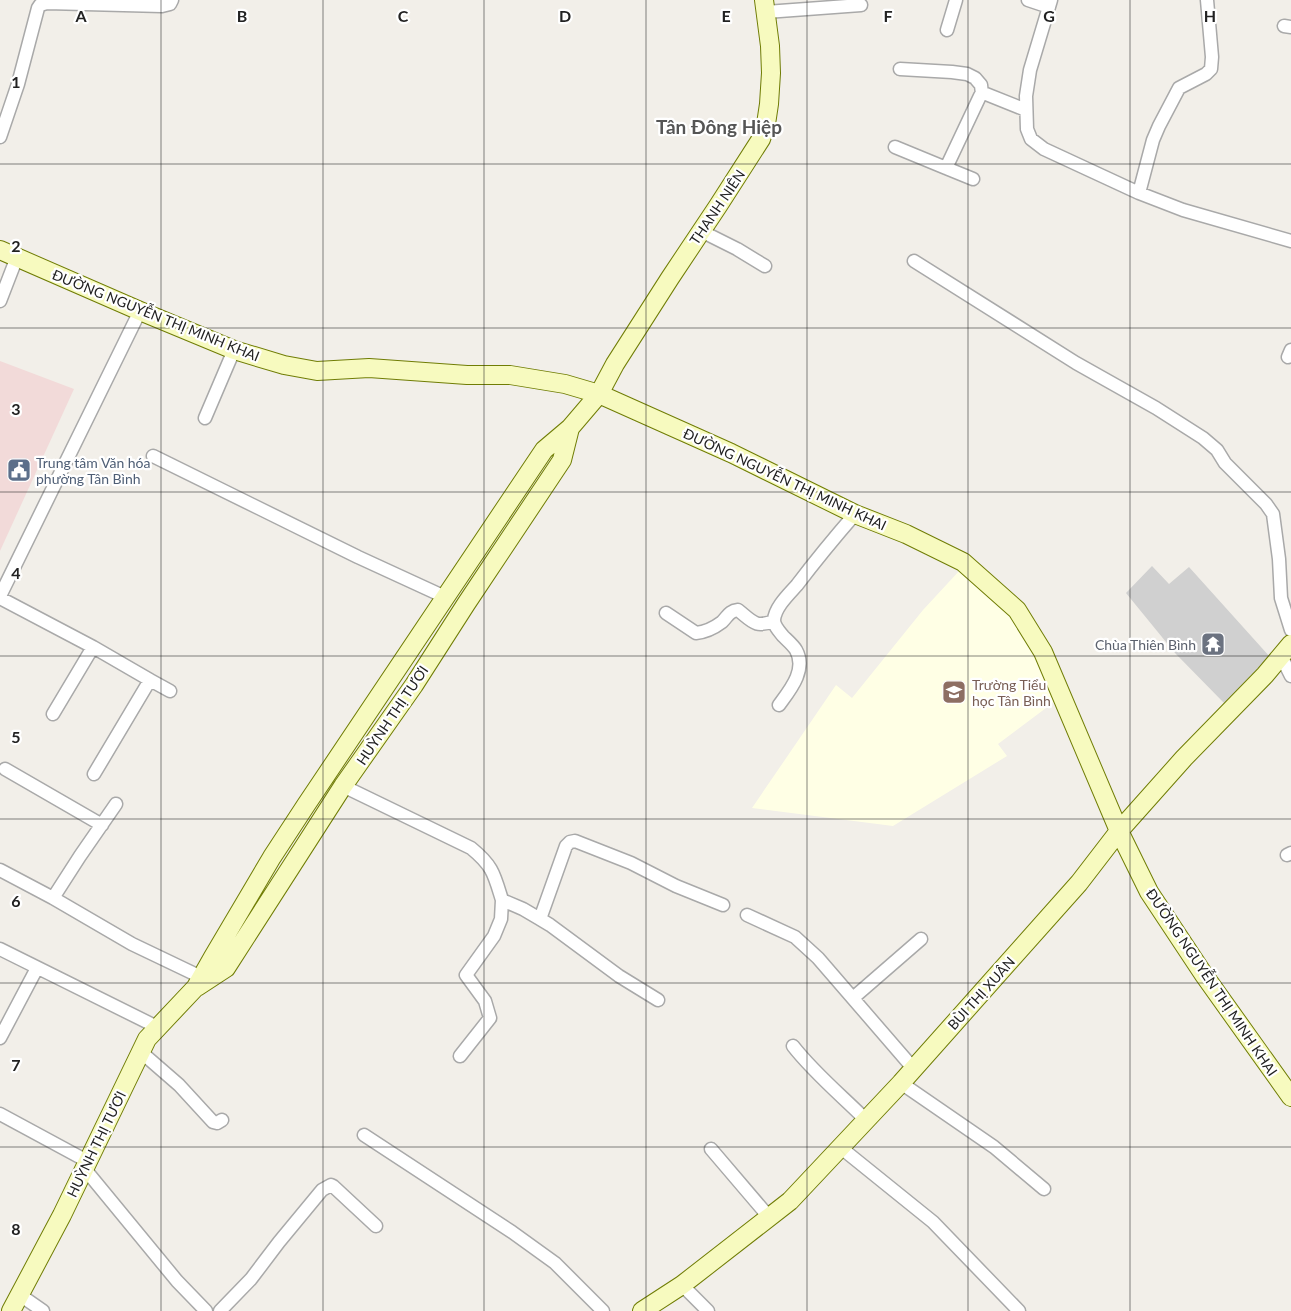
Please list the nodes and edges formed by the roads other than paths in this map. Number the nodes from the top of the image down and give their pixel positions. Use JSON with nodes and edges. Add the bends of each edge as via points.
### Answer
{"nodes":[{"id":1,"x":172,"y":0,"type":"edge"},
{"id":2,"x":956,"y":0,"type":"edge"},
{"id":3,"x":1028,"y":0,"type":"edge"},
{"id":4,"x":1207,"y":0,"type":"edge"},
{"id":5,"x":40,"y":2,"type":"edge"},
{"id":6,"x":1050,"y":3,"type":"edge"},
{"id":7,"x":861,"y":5,"type":"dead end"},
{"id":8,"x":765,"y":6,"type":"edge"},
{"id":9,"x":947,"y":30,"type":"dead end"},
{"id":10,"x":900,"y":69,"type":"dead end"},
{"id":11,"x":982,"y":94,"type":"junction"},
{"id":12,"x":1026,"y":110,"type":"junction"},
{"id":13,"x":0,"y":137,"type":"edge"},
{"id":14,"x":895,"y":147,"type":"dead end"},
{"id":15,"x":946,"y":168,"type":"junction"},
{"id":16,"x":973,"y":179,"type":"dead end"},
{"id":17,"x":1138,"y":194,"type":"junction"},
{"id":18,"x":701,"y":231,"type":"junction"},
{"id":19,"x":1291,"y":242,"type":"edge"},
{"id":20,"x":0,"y":250,"type":"edge"},
{"id":21,"x":17,"y":257,"type":"junction"},
{"id":22,"x":914,"y":261,"type":"dead end"},
{"id":23,"x":765,"y":266,"type":"dead end"},
{"id":24,"x":0,"y":300,"type":"edge"},
{"id":25,"x":140,"y":311,"type":"junction"},
{"id":26,"x":234,"y":350,"type":"junction"},
{"id":27,"x":599,"y":394,"type":"junction"},
{"id":28,"x":205,"y":418,"type":"dead end"},
{"id":29,"x":570,"y":428,"type":"junction"},
{"id":30,"x":153,"y":456,"type":"dead end"},
{"id":31,"x":855,"y":514,"type":"junction"},
{"id":32,"x":493,"y":526,"type":"junction"},
{"id":33,"x":510,"y":536,"type":"junction"},
{"id":34,"x":0,"y":597,"type":"edge"},
{"id":35,"x":445,"y":597,"type":"junction"},
{"id":36,"x":666,"y":613,"type":"dead end"},
{"id":37,"x":774,"y":621,"type":"junction"},
{"id":38,"x":1291,"y":630,"type":"edge"},
{"id":39,"x":93,"y":647,"type":"junction"},
{"id":40,"x":1286,"y":650,"type":"edge"},
{"id":41,"x":1291,"y":676,"type":"edge"},
{"id":42,"x":150,"y":680,"type":"junction"},
{"id":43,"x":170,"y":691,"type":"dead end"},
{"id":44,"x":779,"y":705,"type":"dead end"},
{"id":45,"x":53,"y":714,"type":"dead end"},
{"id":46,"x":5,"y":770,"type":"dead end"},
{"id":47,"x":94,"y":774,"type":"dead end"},
{"id":48,"x":343,"y":786,"type":"junction"},
{"id":49,"x":116,"y":804,"type":"dead end"},
{"id":50,"x":102,"y":825,"type":"junction"},
{"id":51,"x":1119,"y":831,"type":"junction"},
{"id":52,"x":0,"y":870,"type":"edge"},
{"id":53,"x":53,"y":898,"type":"junction"},
{"id":54,"x":502,"y":900,"type":"junction"},
{"id":55,"x":723,"y":905,"type":"dead end"},
{"id":56,"x":747,"y":915,"type":"dead end"},
{"id":57,"x":540,"y":919,"type":"junction"},
{"id":58,"x":921,"y":939,"type":"dead end"},
{"id":59,"x":0,"y":949,"type":"edge"},
{"id":60,"x":37,"y":968,"type":"junction"},
{"id":61,"x":199,"y":982,"type":"junction"},
{"id":62,"x":853,"y":998,"type":"junction"},
{"id":63,"x":658,"y":1000,"type":"dead end"},
{"id":64,"x":159,"y":1028,"type":"junction"},
{"id":65,"x":0,"y":1038,"type":"edge"},
{"id":66,"x":793,"y":1046,"type":"dead end"},
{"id":67,"x":141,"y":1052,"type":"junction"},
{"id":68,"x":460,"y":1056,"type":"dead end"},
{"id":69,"x":913,"y":1068,"type":"junction"},
{"id":70,"x":900,"y":1084,"type":"junction"},
{"id":71,"x":1291,"y":1097,"type":"edge"},
{"id":72,"x":0,"y":1114,"type":"edge"},
{"id":73,"x":222,"y":1120,"type":"dead end"},
{"id":74,"x":866,"y":1120,"type":"junction"},
{"id":75,"x":364,"y":1135,"type":"dead end"},
{"id":76,"x":840,"y":1147,"type":"junction"},
{"id":77,"x":711,"y":1149,"type":"dead end"},
{"id":78,"x":86,"y":1164,"type":"junction"},
{"id":79,"x":1044,"y":1188,"type":"dead end"},
{"id":80,"x":769,"y":1217,"type":"junction"},
{"id":81,"x":376,"y":1226,"type":"dead end"},
{"id":82,"x":682,"y":1285,"type":"junction"},
{"id":83,"x":20,"y":1295,"type":"junction"},
{"id":84,"x":12,"y":1311,"type":"edge"},
{"id":85,"x":43,"y":1311,"type":"edge"},
{"id":86,"x":206,"y":1311,"type":"edge"},
{"id":87,"x":220,"y":1311,"type":"edge"},
{"id":88,"x":603,"y":1311,"type":"edge"},
{"id":89,"x":642,"y":1311,"type":"edge"},
{"id":90,"x":708,"y":1311,"type":"edge"},
{"id":91,"x":1019,"y":1311,"type":"edge"}],
"edges":[{"from":1,"to":5,"type":"street","via":[[162,6]]},
{"from":2,"to":9,"type":"street"},
{"from":3,"to":6,"type":"street"},
{"from":4,"to":17,"type":"street","via":[[1211,69],[1179,88],[1153,140]]},
{"from":5,"to":13,"type":"street"},
{"from":6,"to":12,"type":"street","via":[[1030,70]]},
{"from":7,"to":8,"type":"street"},
{"from":8,"to":18,"type":"main road","name":"THANH NIÊN","via":[[771,72],[762,139]]},
{"from":10,"to":11,"type":"street","via":[[967,74],[981,85]]},
{"from":11,"to":12,"type":"street"},
{"from":11,"to":15,"type":"street"},
{"from":12,"to":17,"type":"street","via":[[1031,139],[1044,149]]},
{"from":14,"to":15,"type":"street"},
{"from":15,"to":16,"type":"street"},
{"from":17,"to":19,"type":"street"},
{"from":18,"to":23,"type":"street"},
{"from":18,"to":27,"type":"main road","name":"THANH NIÊN"},
{"from":20,"to":21,"type":"main road","name":"ĐƯỜNG NGUYỄN THỊ MINH KHAI"},
{"from":21,"to":24,"type":"street"},
{"from":21,"to":25,"type":"main road","name":"ĐƯỜNG NGUYỄN THỊ MINH KHAI"},
{"from":22,"to":38,"type":"street","via":[[1076,363],[1172,418],[1216,450],[1272,514],[1281,598]]},
{"from":25,"to":26,"type":"main road","name":"ĐƯỜNG NGUYỄN THỊ MINH KHAI"},
{"from":25,"to":34,"type":"street"},
{"from":26,"to":27,"type":"main road","name":"ĐƯỜNG NGUYỄN THỊ MINH KHAI","via":[[318,371],[369,368],[510,375],[565,384]]},
{"from":26,"to":28,"type":"street"},
{"from":27,"to":29,"type":"main road","name":"HUỲNH THỊ TƯƠI"},
{"from":27,"to":31,"type":"main road","name":"ĐƯỜNG NGUYỄN THỊ MINH KHAI"},
{"from":29,"to":32,"type":"main road","name":"HUỲNH THỊ TƯƠI","via":[[544,450]]},
{"from":29,"to":33,"type":"main road","name":"HUỲNH THỊ TƯƠI","via":[[562,460]]},
{"from":30,"to":35,"type":"street"},
{"from":31,"to":37,"type":"street","via":[[784,600]]},
{"from":31,"to":51,"type":"main road","name":"ĐƯỜNG NGUYỄN THỊ MINH KHAI","via":[[963,562],[1017,610],[1043,652]]},
{"from":32,"to":33,"type":"main road"},
{"from":32,"to":35,"type":"main road","name":"HUỲNH THỊ TƯƠI"},
{"from":33,"to":48,"type":"main road","name":"HUỲNH THỊ TƯƠI","via":[[414,685]]},
{"from":34,"to":39,"type":"street"},
{"from":35,"to":61,"type":"main road","name":"HUỲNH THỊ TƯƠI","via":[[277,850]]},
{"from":36,"to":37,"type":"street","via":[[696,633],[722,622],[731,611],[738,610],[757,624]]},
{"from":37,"to":44,"type":"street","via":[[777,630],[796,650],[799,662],[793,686]]},
{"from":39,"to":42,"type":"street"},
{"from":39,"to":45,"type":"street"},
{"from":40,"to":41,"type":"street"},
{"from":40,"to":51,"type":"main road","name":"BÙI THỊ XUÂN"},
{"from":42,"to":43,"type":"street"},
{"from":42,"to":47,"type":"street"},
{"from":46,"to":50,"type":"street"},
{"from":48,"to":54,"type":"street","via":[[471,848],[488,864]]},
{"from":48,"to":61,"type":"main road","name":"HUỲNH THỊ TƯƠI","via":[[226,968]]},
{"from":49,"to":50,"type":"street"},
{"from":50,"to":53,"type":"street"},
{"from":51,"to":69,"type":"main road","name":"BÙI THỊ XUÂN","via":[[1079,884]]},
{"from":51,"to":71,"type":"main road","name":"ĐƯỜNG NGUYỄN THỊ MINH KHAI","via":[[1149,892]]},
{"from":52,"to":53,"type":"street"},
{"from":53,"to":61,"type":"street"},
{"from":54,"to":57,"type":"street"},
{"from":54,"to":68,"type":"street","via":[[501,918],[494,936],[466,975],[485,1001],[490,1018]]},
{"from":55,"to":57,"type":"street","via":[[575,840],[566,846]]},
{"from":56,"to":62,"type":"street","via":[[795,937]]},
{"from":57,"to":63,"type":"street"},
{"from":58,"to":62,"type":"street"},
{"from":59,"to":60,"type":"street"},
{"from":60,"to":64,"type":"street"},
{"from":60,"to":65,"type":"street"},
{"from":61,"to":64,"type":"main road","name":"HUỲNH THỊ TƯƠI"},
{"from":62,"to":69,"type":"street"},
{"from":64,"to":67,"type":"main road","name":"HUỲNH THỊ TƯƠI","via":[[147,1039]]},
{"from":66,"to":74,"type":"street"},
{"from":67,"to":73,"type":"street","via":[[179,1085],[213,1122]]},
{"from":67,"to":78,"type":"main road","name":"HUỲNH THỊ TƯƠI"},
{"from":69,"to":70,"type":"main road","name":"BÙI THỊ XUÂN"},
{"from":70,"to":74,"type":"main road","name":"BÙI THỊ XUÂN"},
{"from":70,"to":79,"type":"street","via":[[994,1147]]},
{"from":72,"to":78,"type":"street"},
{"from":74,"to":76,"type":"main road","name":"BÙI THỊ XUÂN"},
{"from":75,"to":88,"type":"street","via":[[555,1263]]},
{"from":76,"to":80,"type":"main road","name":"BÙI THỊ XUÂN","via":[[790,1201]]},
{"from":76,"to":91,"type":"street","via":[[933,1222]]},
{"from":77,"to":80,"type":"street"},
{"from":78,"to":83,"type":"main road","name":"HUỲNH THỊ TƯƠI"},
{"from":78,"to":86,"type":"street","via":[[177,1281]]},
{"from":80,"to":82,"type":"main road","name":"BÙI THỊ XUÂN"},
{"from":81,"to":87,"type":"street","via":[[329,1185],[251,1279]]},
{"from":82,"to":89,"type":"main road","name":"BÙI THỊ XUÂN"},
{"from":82,"to":90,"type":"street"},
{"from":83,"to":84,"type":"main road","name":"HUỲNH THỊ TƯƠI"},
{"from":83,"to":85,"type":"street"}]}
